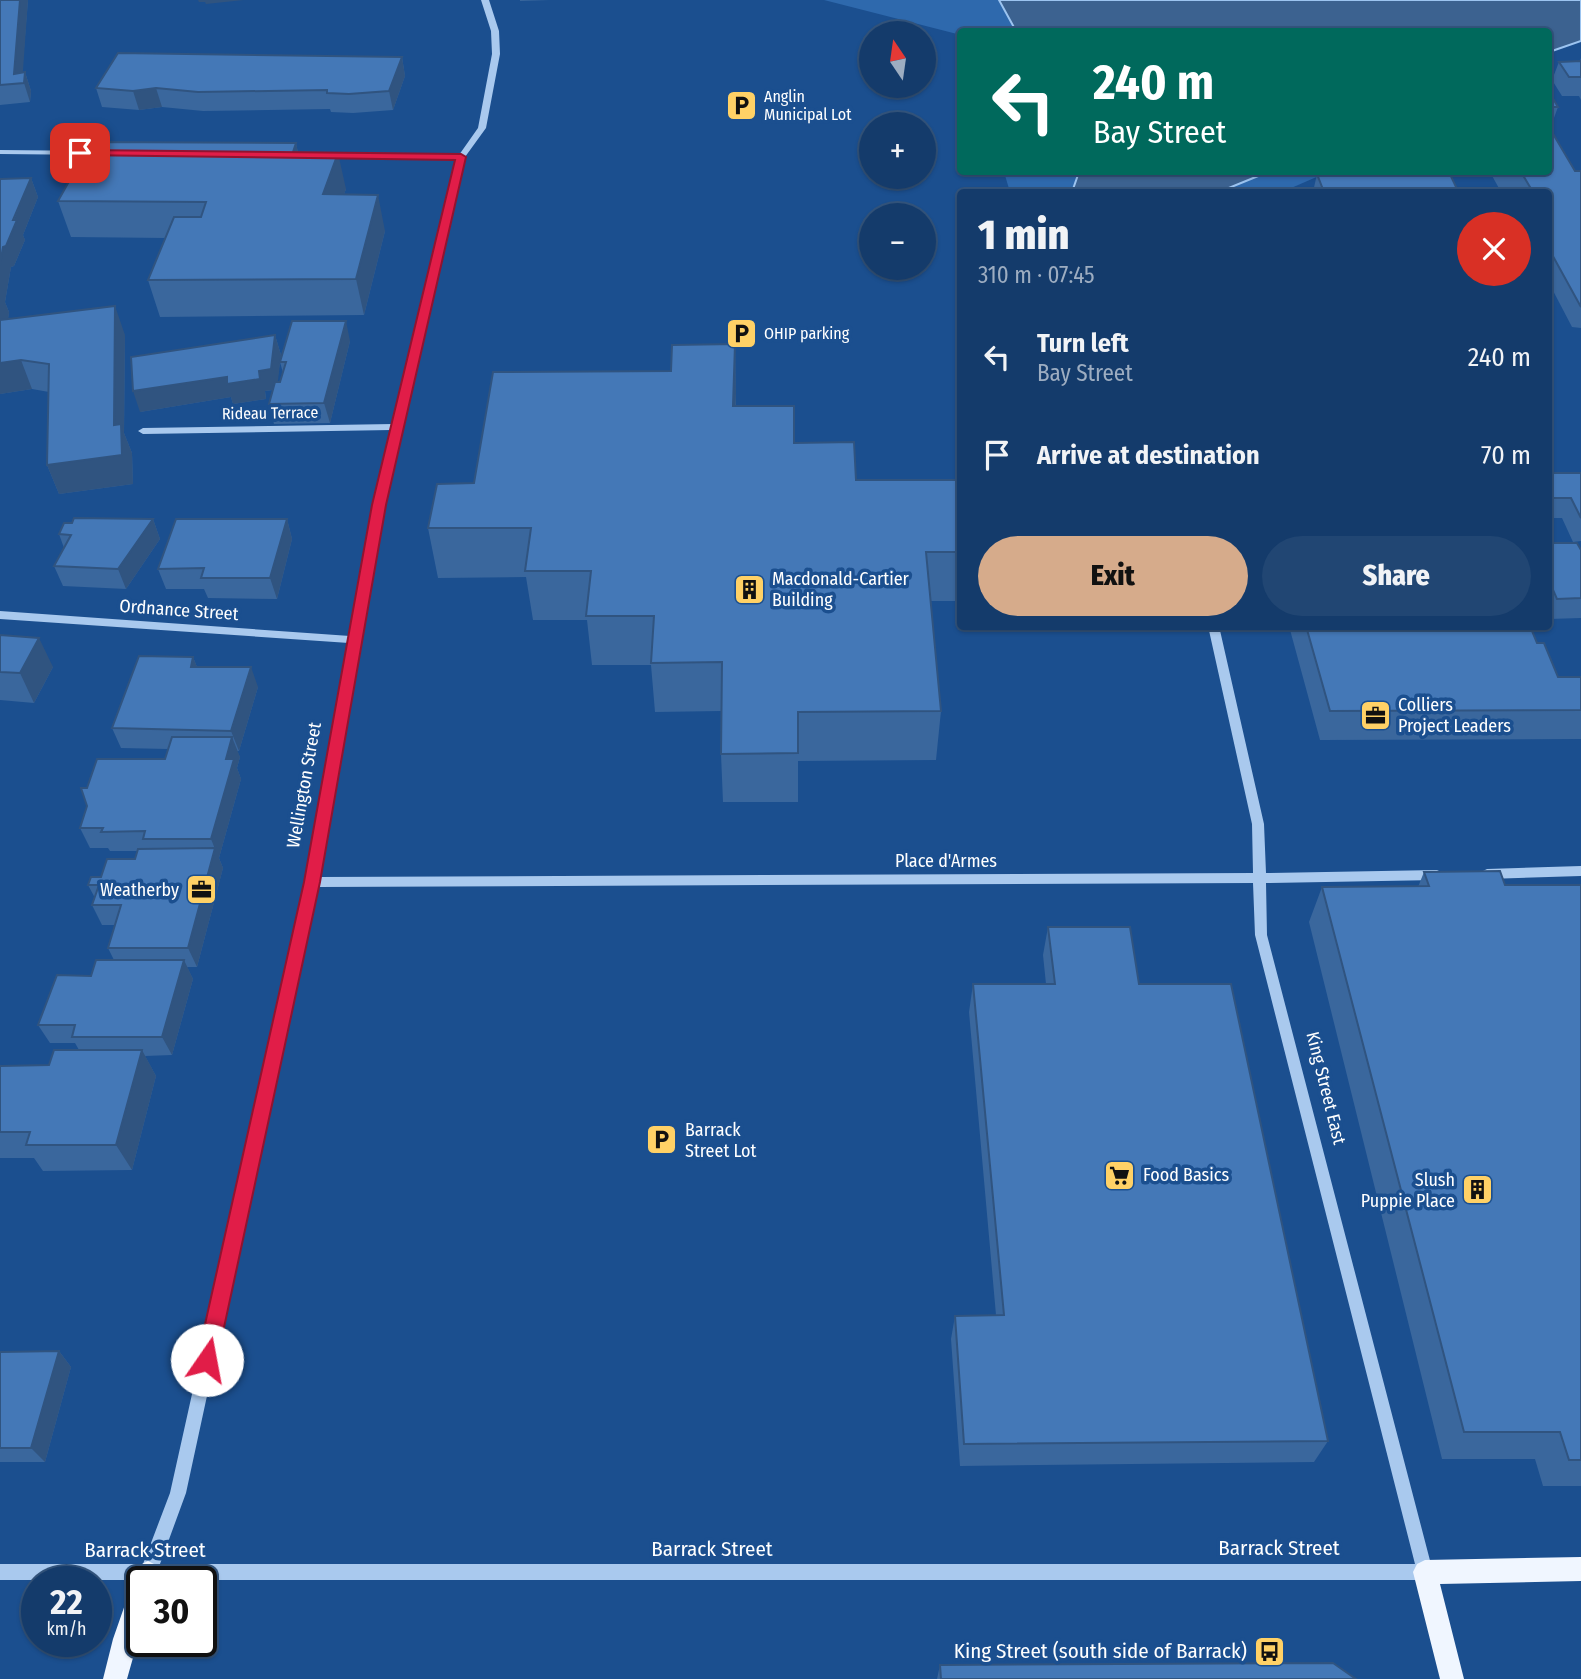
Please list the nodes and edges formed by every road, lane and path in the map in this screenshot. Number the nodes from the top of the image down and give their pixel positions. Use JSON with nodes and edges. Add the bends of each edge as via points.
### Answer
{"nodes":[{"id":1,"x":485,"y":0,"type":"edge"},
{"id":2,"x":0,"y":152,"type":"edge"},
{"id":3,"x":110,"y":153,"type":"edge"},
{"id":4,"x":316,"y":155,"type":"edge"},
{"id":5,"x":461,"y":157,"type":"junction"},
{"id":6,"x":397,"y":427,"type":"junction"},
{"id":7,"x":144,"y":431,"type":"dead end"},
{"id":8,"x":0,"y":615,"type":"edge"},
{"id":9,"x":1214,"y":630,"type":"edge"},
{"id":10,"x":355,"y":639,"type":"junction"},
{"id":11,"x":1581,"y":871,"type":"edge"},
{"id":12,"x":1479,"y":874,"type":"edge"},
{"id":13,"x":1452,"y":875,"type":"edge"},
{"id":14,"x":1259,"y":878,"type":"junction"},
{"id":15,"x":312,"y":882,"type":"junction"},
{"id":16,"x":151,"y":1566,"type":"edge"},
{"id":17,"x":1581,"y":1569,"type":"edge"},
{"id":18,"x":0,"y":1572,"type":"edge"},
{"id":19,"x":1425,"y":1572,"type":"junction"},
{"id":20,"x":126,"y":1581,"type":"edge"},
{"id":21,"x":217,"y":1581,"type":"edge"},
{"id":22,"x":126,"y":1636,"type":"edge"},
{"id":23,"x":115,"y":1679,"type":"edge"},
{"id":24,"x":1452,"y":1679,"type":"edge"}],
"edges":[{"from":1,"to":5,"type":"street","name":"Wellington Street","via":[[495,31],[496,54],[482,128]]},
{"from":2,"to":3,"type":"street"},
{"from":4,"to":5,"type":"street"},
{"from":5,"to":6,"type":"street","name":"Wellington Street"},
{"from":6,"to":7,"type":"street","name":"Rideau Terrace"},
{"from":6,"to":10,"type":"street","name":"Wellington Street"},
{"from":8,"to":10,"type":"street","name":"Ordnance Street"},
{"from":9,"to":14,"type":"street","name":"King Street East","via":[[1258,824]]},
{"from":10,"to":15,"type":"street","name":"Wellington Street"},
{"from":11,"to":12,"type":"street"},
{"from":13,"to":14,"type":"street","name":"Place d'Armes"},
{"from":14,"to":15,"type":"street","name":"Place d'Armes"},
{"from":14,"to":19,"type":"street","name":"King Street East","via":[[1261,935]]},
{"from":15,"to":16,"type":"street","name":"Wellington Street","via":[[178,1493]]},
{"from":17,"to":19,"type":"main road"},
{"from":18,"to":20,"type":"street","name":"Barrack Street"},
{"from":19,"to":21,"type":"street","name":"Barrack Street"},
{"from":19,"to":24,"type":"main road","name":"King Street East"},
{"from":22,"to":23,"type":"main road","name":"Wellington Street"}]}
